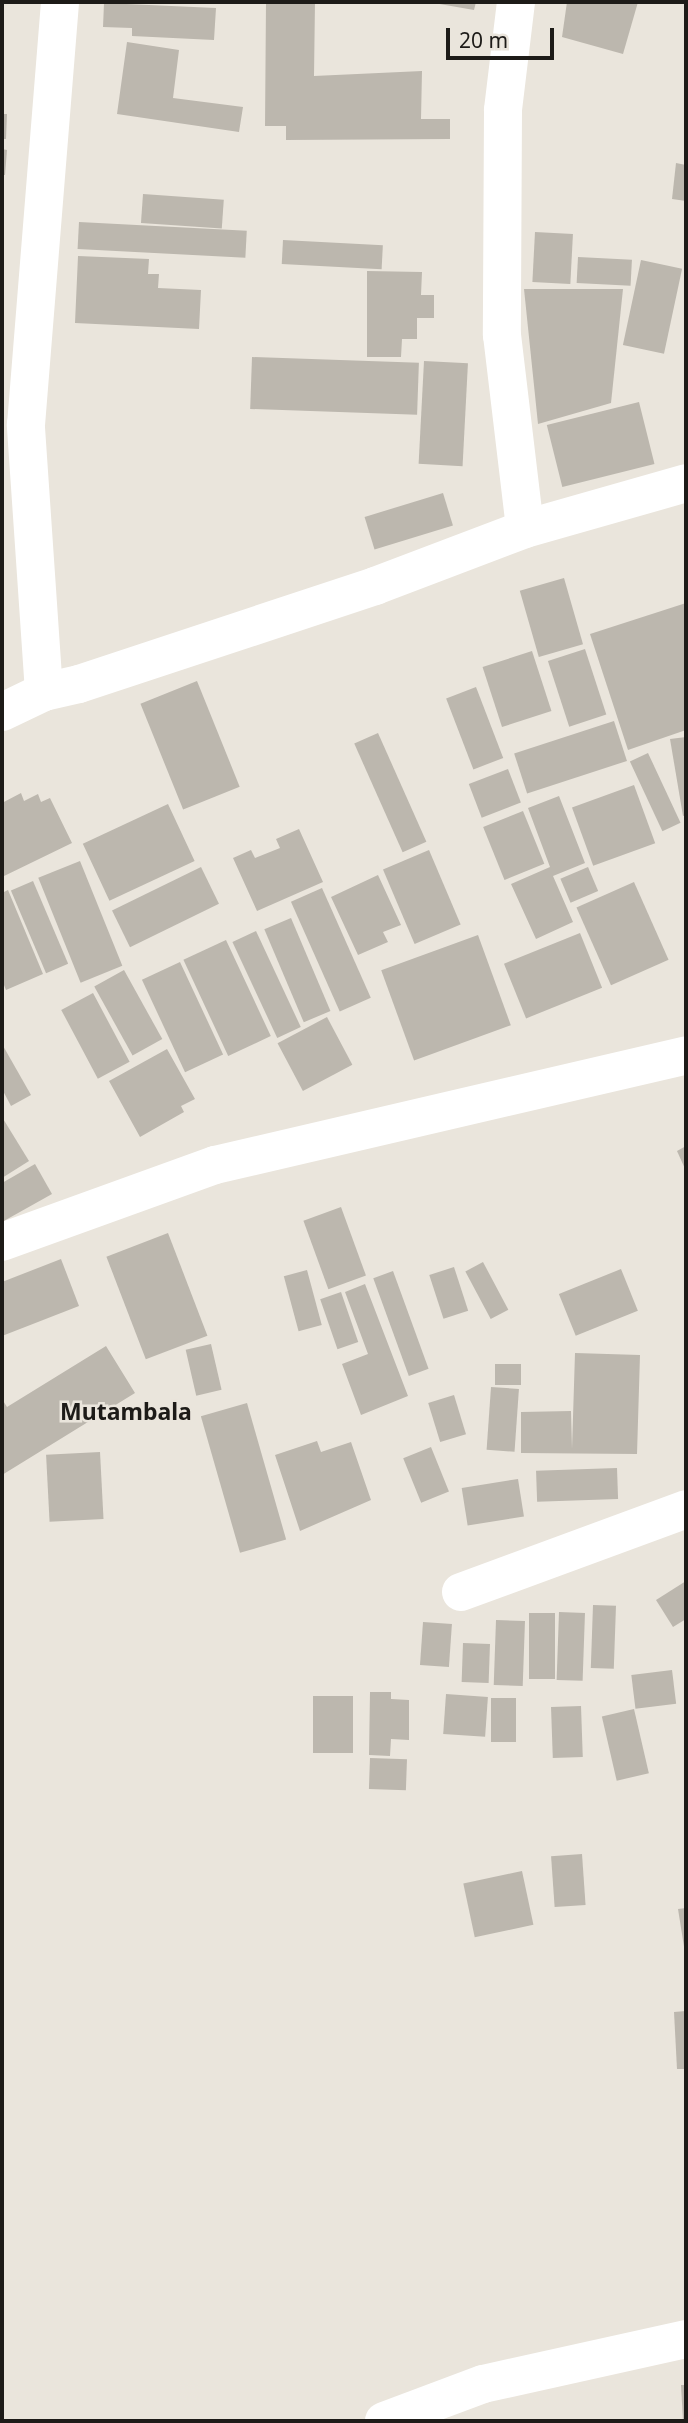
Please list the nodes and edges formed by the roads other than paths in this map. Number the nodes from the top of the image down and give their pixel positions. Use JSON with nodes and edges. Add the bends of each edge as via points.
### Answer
{"nodes":[{"id":1,"x":60,"y":2,"type":"edge"},
{"id":2,"x":516,"y":2,"type":"edge"},
{"id":3,"x":686,"y":483,"type":"edge"},
{"id":4,"x":525,"y":528,"type":"junction"},
{"id":5,"x":44,"y":692,"type":"junction"},
{"id":6,"x":2,"y":712,"type":"edge"},
{"id":7,"x":686,"y":1055,"type":"edge"},
{"id":8,"x":2,"y":1242,"type":"edge"},
{"id":9,"x":686,"y":1509,"type":"edge"},
{"id":10,"x":461,"y":1592,"type":"dead end"},
{"id":11,"x":686,"y":2339,"type":"edge"},
{"id":12,"x":384,"y":2421,"type":"edge"}],
"edges":[{"from":1,"to":5,"type":"street","via":[[26,425]]},
{"from":2,"to":4,"type":"street","via":[[503,110],[502,335]]},
{"from":3,"to":4,"type":"street"},
{"from":4,"to":5,"type":"street","via":[[375,586]]},
{"from":5,"to":6,"type":"street"},
{"from":7,"to":8,"type":"street","via":[[215,1165]]},
{"from":9,"to":10,"type":"street"},
{"from":11,"to":12,"type":"street","via":[[483,2384]]}]}
